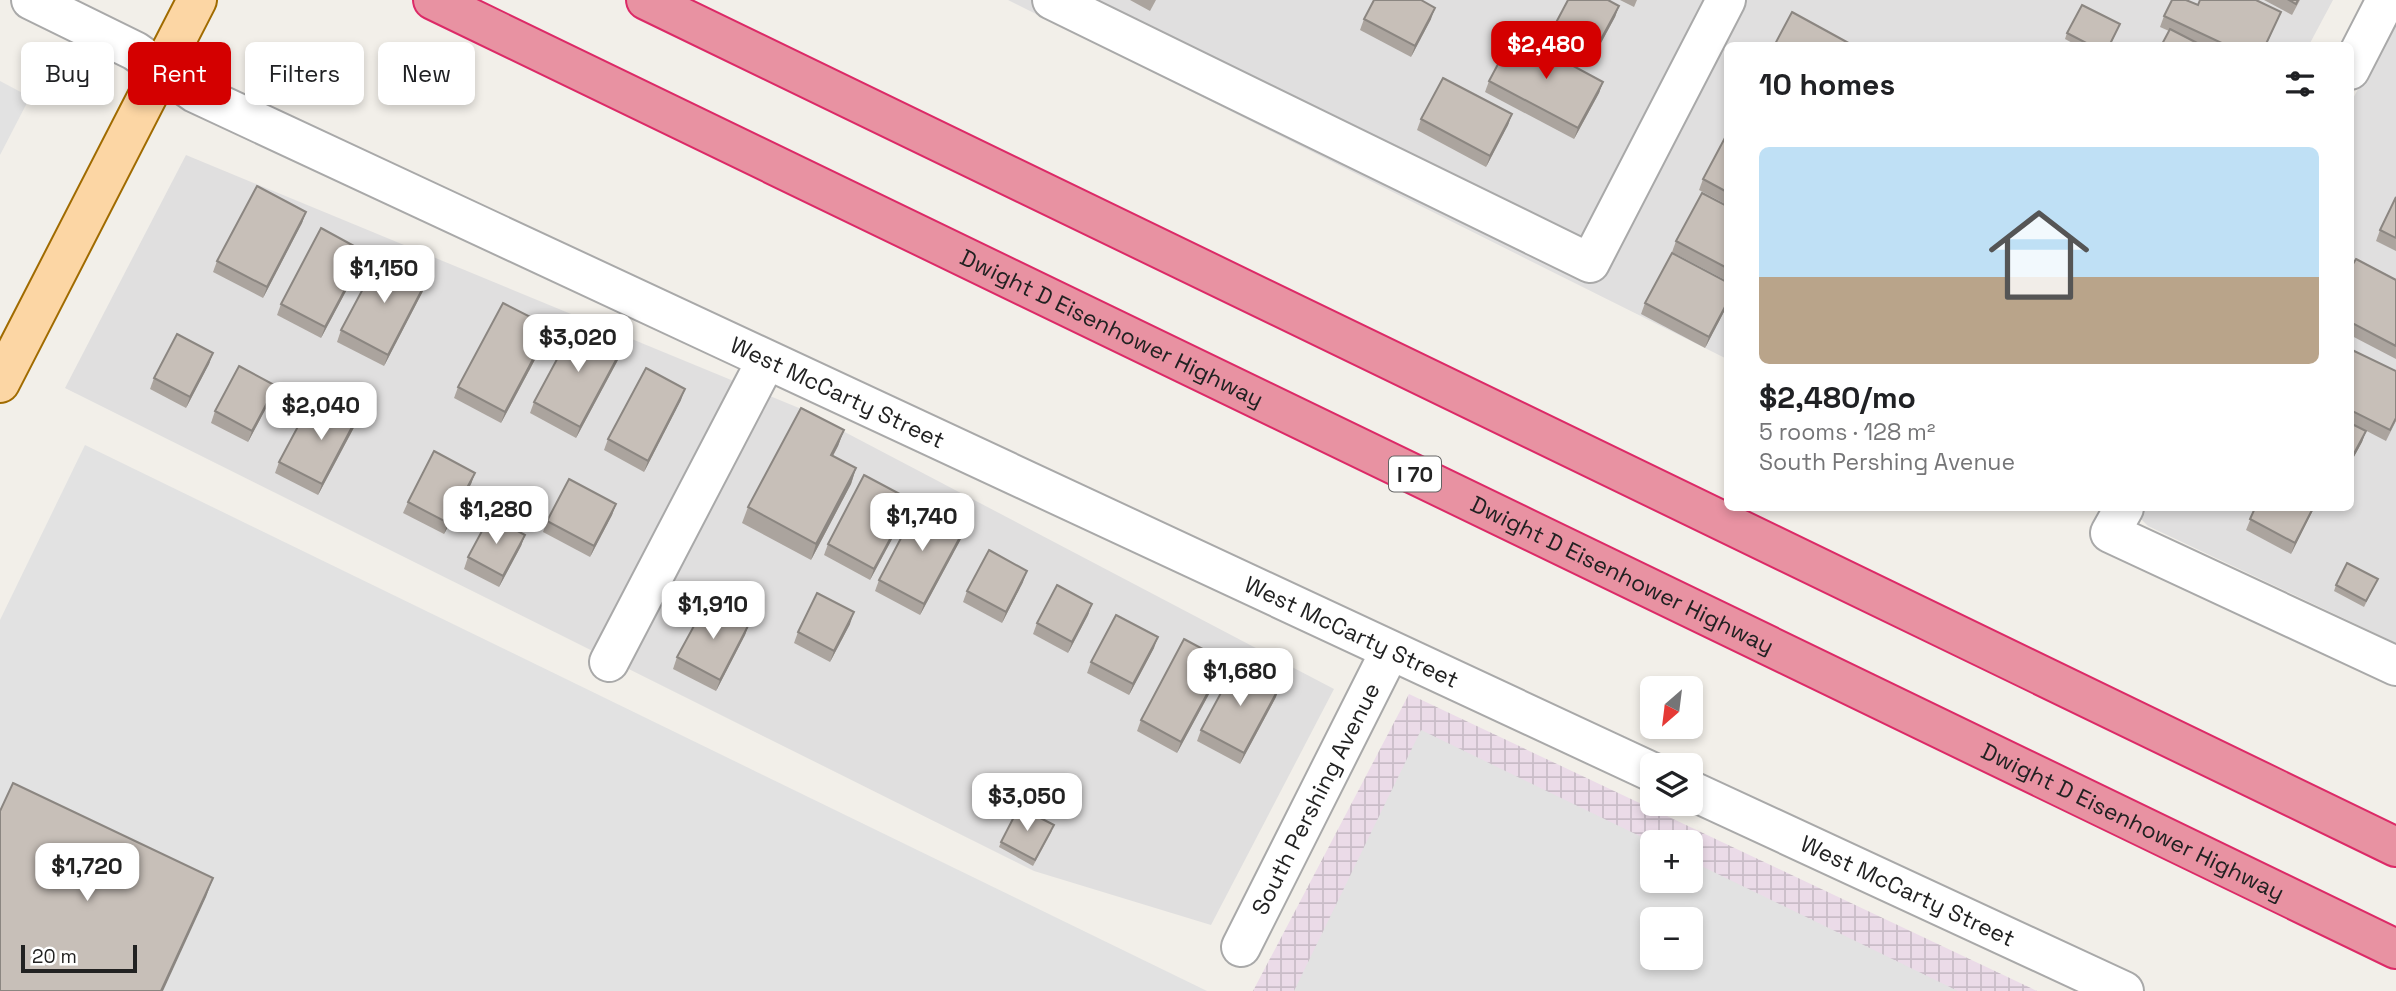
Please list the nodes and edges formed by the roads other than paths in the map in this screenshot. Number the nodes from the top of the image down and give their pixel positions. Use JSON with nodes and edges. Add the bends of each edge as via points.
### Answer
{"nodes":[{"id":1,"x":31,"y":0,"type":"edge"},
{"id":2,"x":197,"y":0,"type":"edge"},
{"id":3,"x":433,"y":0,"type":"edge"},
{"id":4,"x":646,"y":0,"type":"edge"},
{"id":5,"x":1052,"y":0,"type":"edge"},
{"id":6,"x":1726,"y":0,"type":"edge"},
{"id":7,"x":2386,"y":0,"type":"edge"},
{"id":8,"x":175,"y":42,"type":"edge"},
{"id":9,"x":128,"y":48,"type":"edge"},
{"id":10,"x":2354,"y":61,"type":"edge"},
{"id":11,"x":142,"y":105,"type":"edge"},
{"id":12,"x":221,"y":105,"type":"edge"},
{"id":13,"x":766,"y":361,"type":"junction"},
{"id":14,"x":0,"y":383,"type":"edge"},
{"id":15,"x":2117,"y":520,"type":"edge"},
{"id":16,"x":1390,"y":651,"type":"junction"},
{"id":17,"x":610,"y":662,"type":"dead end"},
{"id":18,"x":2396,"y":666,"type":"edge"},
{"id":19,"x":1640,"y":766,"type":"edge"},
{"id":20,"x":1703,"y":796,"type":"edge"},
{"id":21,"x":2396,"y":847,"type":"edge"},
{"id":22,"x":1241,"y":947,"type":"dead end"},
{"id":23,"x":2396,"y":949,"type":"edge"},
{"id":24,"x":2124,"y":991,"type":"edge"}],
"edges":[{"from":1,"to":9,"type":"street","name":"West McCarty Street"},
{"from":2,"to":8,"type":"main road"},
{"from":3,"to":23,"type":"highway","name":"Dwight D Eisenhower Highway","number":"I 70"},
{"from":4,"to":21,"type":"highway"},
{"from":5,"to":6,"type":"street","via":[[1590,263]]},
{"from":7,"to":10,"type":"street"},
{"from":11,"to":14,"type":"main road"},
{"from":12,"to":13,"type":"street","name":"West McCarty Street"},
{"from":13,"to":16,"type":"street","name":"West McCarty Street"},
{"from":13,"to":17,"type":"street"},
{"from":15,"to":18,"type":"street"},
{"from":16,"to":19,"type":"street","name":"West McCarty Street"},
{"from":16,"to":22,"type":"street","name":"South Pershing Avenue"},
{"from":20,"to":24,"type":"street","name":"West McCarty Street"}]}
